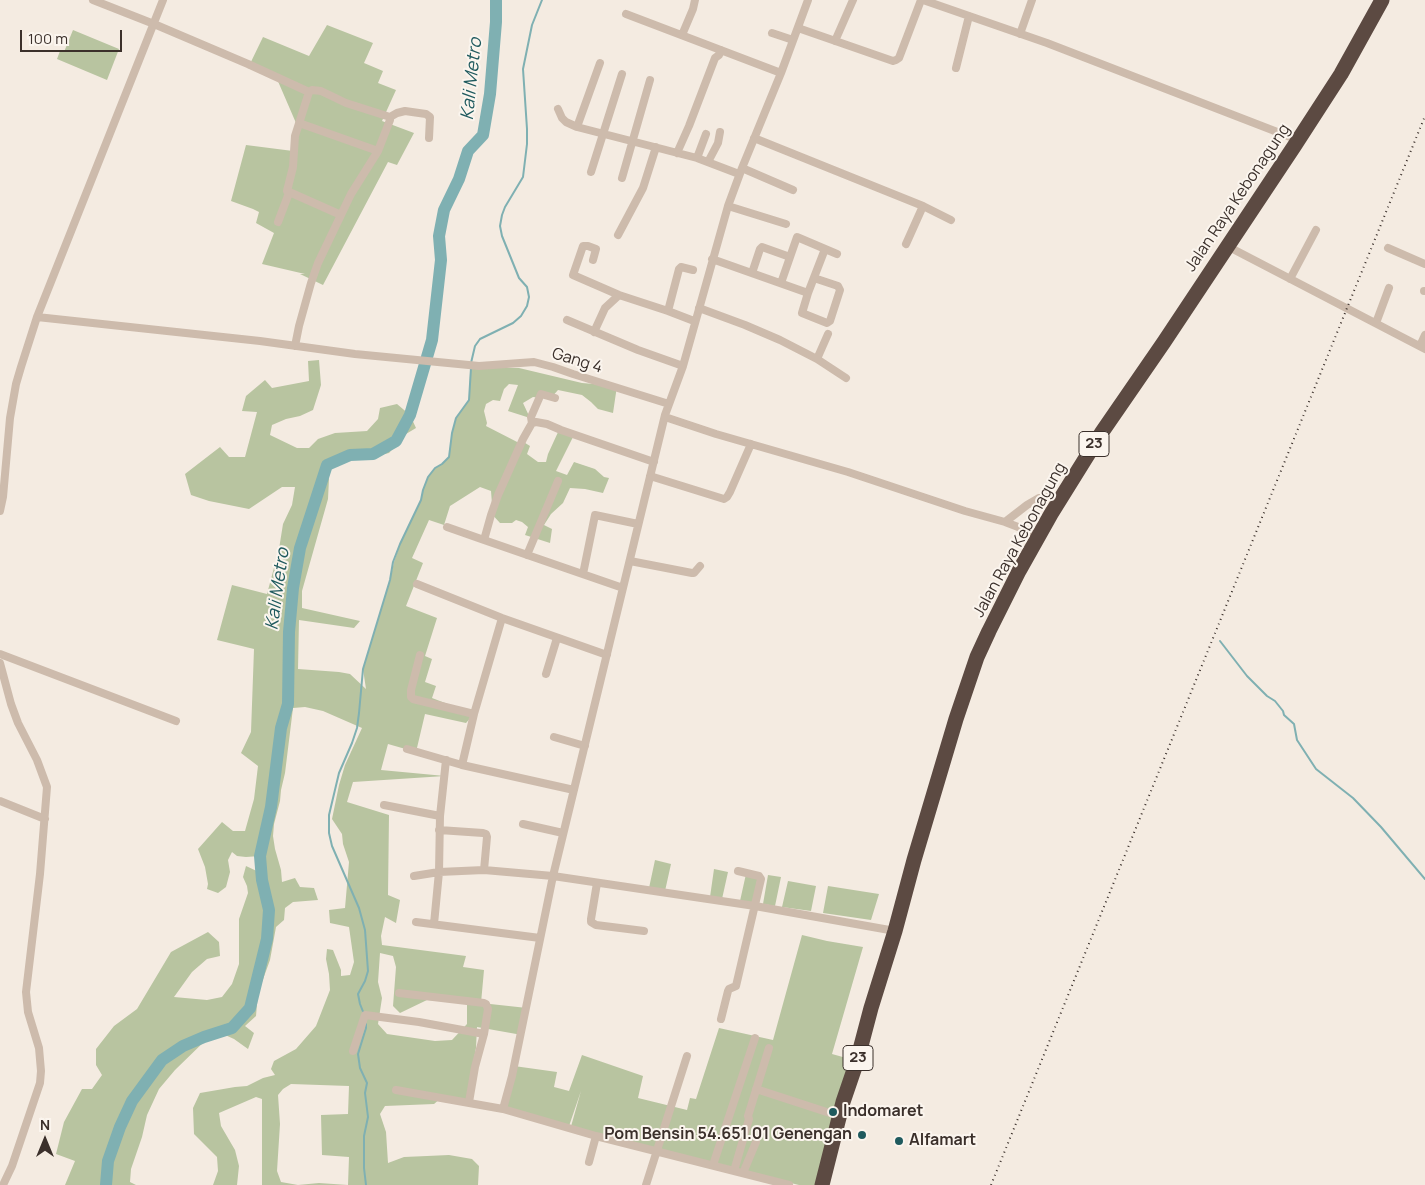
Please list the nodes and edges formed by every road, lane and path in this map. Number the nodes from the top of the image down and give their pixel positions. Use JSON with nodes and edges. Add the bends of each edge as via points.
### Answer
{"nodes":[{"id":1,"x":93,"y":0,"type":"edge"},
{"id":2,"x":164,"y":0,"type":"edge"},
{"id":3,"x":696,"y":0,"type":"edge"},
{"id":4,"x":808,"y":0,"type":"edge"},
{"id":5,"x":853,"y":0,"type":"edge"},
{"id":6,"x":922,"y":0,"type":"edge"},
{"id":7,"x":1032,"y":0,"type":"edge"},
{"id":8,"x":1382,"y":0,"type":"edge"},
{"id":9,"x":626,"y":14,"type":"dead end"},
{"id":10,"x":970,"y":16,"type":"junction"},
{"id":11,"x":154,"y":24,"type":"junction"},
{"id":12,"x":798,"y":28,"type":"junction"},
{"id":13,"x":772,"y":33,"type":"dead end"},
{"id":14,"x":1020,"y":34,"type":"junction"},
{"id":15,"x":682,"y":35,"type":"junction"},
{"id":16,"x":794,"y":40,"type":"junction"},
{"id":17,"x":835,"y":41,"type":"junction"},
{"id":18,"x":721,"y":50,"type":"junction"},
{"id":19,"x":600,"y":63,"type":"dead end"},
{"id":20,"x":956,"y":68,"type":"dead end"},
{"id":21,"x":781,"y":73,"type":"junction"},
{"id":22,"x":622,"y":74,"type":"dead end"},
{"id":23,"x":650,"y":80,"type":"dead end"},
{"id":24,"x":309,"y":92,"type":"junction"},
{"id":25,"x":558,"y":109,"type":"dead end"},
{"id":26,"x":390,"y":117,"type":"junction"},
{"id":27,"x":298,"y":123,"type":"junction"},
{"id":28,"x":577,"y":127,"type":"junction"},
{"id":29,"x":720,"y":132,"type":"dead end"},
{"id":30,"x":604,"y":134,"type":"junction"},
{"id":31,"x":706,"y":134,"type":"dead end"},
{"id":32,"x":429,"y":138,"type":"dead end"},
{"id":33,"x":754,"y":138,"type":"junction"},
{"id":34,"x":632,"y":140,"type":"junction"},
{"id":35,"x":1298,"y":140,"type":"junction"},
{"id":36,"x":656,"y":147,"type":"junction"},
{"id":37,"x":378,"y":150,"type":"junction"},
{"id":38,"x":677,"y":153,"type":"junction"},
{"id":39,"x":696,"y":158,"type":"junction"},
{"id":40,"x":708,"y":162,"type":"junction"},
{"id":41,"x":740,"y":171,"type":"junction"},
{"id":42,"x":591,"y":172,"type":"dead end"},
{"id":43,"x":622,"y":178,"type":"dead end"},
{"id":44,"x":793,"y":190,"type":"dead end"},
{"id":45,"x":289,"y":193,"type":"junction"},
{"id":46,"x":728,"y":206,"type":"junction"},
{"id":47,"x":922,"y":206,"type":"junction"},
{"id":48,"x":341,"y":215,"type":"junction"},
{"id":49,"x":951,"y":220,"type":"dead end"},
{"id":50,"x":278,"y":222,"type":"dead end"},
{"id":51,"x":786,"y":224,"type":"dead end"},
{"id":52,"x":1316,"y":230,"type":"dead end"},
{"id":53,"x":618,"y":235,"type":"dead end"},
{"id":54,"x":906,"y":244,"type":"dead end"},
{"id":55,"x":1227,"y":246,"type":"junction"},
{"id":56,"x":824,"y":248,"type":"junction"},
{"id":57,"x":1388,"y":248,"type":"dead end"},
{"id":58,"x":836,"y":254,"type":"dead end"},
{"id":59,"x":790,"y":257,"type":"junction"},
{"id":60,"x":712,"y":259,"type":"junction"},
{"id":61,"x":593,"y":260,"type":"dead end"},
{"id":62,"x":1425,"y":264,"type":"edge"},
{"id":63,"x":692,"y":270,"type":"dead end"},
{"id":64,"x":752,"y":273,"type":"junction"},
{"id":65,"x":814,"y":278,"type":"junction"},
{"id":66,"x":1290,"y":279,"type":"junction"},
{"id":67,"x":781,"y":283,"type":"junction"},
{"id":68,"x":1389,"y":288,"type":"dead end"},
{"id":69,"x":808,"y":293,"type":"junction"},
{"id":70,"x":619,"y":295,"type":"junction"},
{"id":71,"x":699,"y":308,"type":"junction"},
{"id":72,"x":668,"y":311,"type":"junction"},
{"id":73,"x":37,"y":317,"type":"junction"},
{"id":74,"x":567,"y":320,"type":"dead end"},
{"id":75,"x":694,"y":322,"type":"junction"},
{"id":76,"x":1376,"y":323,"type":"junction"},
{"id":77,"x":594,"y":332,"type":"junction"},
{"id":78,"x":828,"y":334,"type":"dead end"},
{"id":79,"x":1425,"y":335,"type":"edge"},
{"id":80,"x":295,"y":346,"type":"junction"},
{"id":81,"x":1422,"y":348,"type":"edge"},
{"id":82,"x":817,"y":359,"type":"junction"},
{"id":83,"x":683,"y":366,"type":"junction"},
{"id":84,"x":846,"y":378,"type":"dead end"},
{"id":85,"x":555,"y":398,"type":"dead end"},
{"id":86,"x":668,"y":405,"type":"junction"},
{"id":87,"x":665,"y":416,"type":"junction"},
{"id":88,"x":532,"y":423,"type":"junction"},
{"id":89,"x":751,"y":444,"type":"junction"},
{"id":90,"x":654,"y":462,"type":"junction"},
{"id":91,"x":650,"y":476,"type":"junction"},
{"id":92,"x":558,"y":481,"type":"dead end"},
{"id":93,"x":1061,"y":498,"type":"junction"},
{"id":94,"x":0,"y":511,"type":"edge"},
{"id":95,"x":1005,"y":522,"type":"junction"},
{"id":96,"x":638,"y":524,"type":"junction"},
{"id":97,"x":446,"y":527,"type":"dead end"},
{"id":98,"x":1040,"y":535,"type":"junction"},
{"id":99,"x":484,"y":540,"type":"junction"},
{"id":100,"x":527,"y":555,"type":"junction"},
{"id":101,"x":630,"y":561,"type":"junction"},
{"id":102,"x":700,"y":566,"type":"dead end"},
{"id":103,"x":583,"y":574,"type":"junction"},
{"id":104,"x":417,"y":584,"type":"dead end"},
{"id":105,"x":623,"y":588,"type":"junction"},
{"id":106,"x":502,"y":618,"type":"junction"},
{"id":107,"x":557,"y":638,"type":"junction"},
{"id":108,"x":0,"y":654,"type":"edge"},
{"id":109,"x":420,"y":656,"type":"dead end"},
{"id":110,"x":607,"y":656,"type":"junction"},
{"id":111,"x":0,"y":663,"type":"edge"},
{"id":112,"x":546,"y":674,"type":"dead end"},
{"id":113,"x":474,"y":714,"type":"junction"},
{"id":114,"x":176,"y":721,"type":"dead end"},
{"id":115,"x":554,"y":737,"type":"dead end"},
{"id":116,"x":585,"y":746,"type":"junction"},
{"id":117,"x":407,"y":749,"type":"dead end"},
{"id":118,"x":446,"y":760,"type":"junction"},
{"id":119,"x":462,"y":765,"type":"junction"},
{"id":120,"x":574,"y":790,"type":"junction"},
{"id":121,"x":0,"y":801,"type":"edge"},
{"id":122,"x":384,"y":805,"type":"dead end"},
{"id":123,"x":440,"y":816,"type":"junction"},
{"id":124,"x":45,"y":819,"type":"junction"},
{"id":125,"x":523,"y":824,"type":"dead end"},
{"id":126,"x":439,"y":830,"type":"junction"},
{"id":127,"x":563,"y":833,"type":"junction"},
{"id":128,"x":484,"y":870,"type":"junction"},
{"id":129,"x":738,"y":871,"type":"dead end"},
{"id":130,"x":439,"y":872,"type":"junction"},
{"id":131,"x":414,"y":876,"type":"dead end"},
{"id":132,"x":553,"y":876,"type":"junction"},
{"id":133,"x":597,"y":883,"type":"junction"},
{"id":134,"x":755,"y":906,"type":"junction"},
{"id":135,"x":416,"y":922,"type":"dead end"},
{"id":136,"x":434,"y":924,"type":"junction"},
{"id":137,"x":644,"y":931,"type":"dead end"},
{"id":138,"x":895,"y":931,"type":"junction"},
{"id":139,"x":540,"y":938,"type":"junction"},
{"id":140,"x":399,"y":993,"type":"dead end"},
{"id":141,"x":721,"y":1019,"type":"dead end"},
{"id":142,"x":484,"y":1034,"type":"junction"},
{"id":143,"x":755,"y":1038,"type":"dead end"},
{"id":144,"x":769,"y":1048,"type":"dead end"},
{"id":145,"x":353,"y":1051,"type":"dead end"},
{"id":146,"x":687,"y":1056,"type":"dead end"},
{"id":147,"x":756,"y":1089,"type":"junction"},
{"id":148,"x":396,"y":1090,"type":"dead end"},
{"id":149,"x":469,"y":1102,"type":"junction"},
{"id":150,"x":503,"y":1108,"type":"junction"},
{"id":151,"x":839,"y":1116,"type":"junction"},
{"id":152,"x":596,"y":1136,"type":"junction"},
{"id":153,"x":756,"y":1142,"type":"dead end"},
{"id":154,"x":657,"y":1151,"type":"junction"},
{"id":155,"x":589,"y":1162,"type":"dead end"},
{"id":156,"x":713,"y":1165,"type":"junction"},
{"id":157,"x":734,"y":1170,"type":"junction"},
{"id":158,"x":744,"y":1173,"type":"junction"},
{"id":159,"x":3,"y":1185,"type":"edge"},
{"id":160,"x":646,"y":1185,"type":"edge"},
{"id":161,"x":789,"y":1185,"type":"edge"},
{"id":162,"x":822,"y":1185,"type":"edge"}],
"edges":[{"from":1,"to":11,"type":"street"},
{"from":2,"to":11,"type":"street"},
{"from":3,"to":15,"type":"street"},
{"from":4,"to":12,"type":"street"},
{"from":5,"to":17,"type":"street"},
{"from":6,"to":10,"type":"street"},
{"from":6,"to":17,"type":"street","via":[[896,60]]},
{"from":7,"to":14,"type":"street"},
{"from":8,"to":35,"type":"highway","name":"Jalan Raya Kebonagung","number":"23","via":[[1341,74]]},
{"from":9,"to":15,"type":"street"},
{"from":10,"to":14,"type":"street"},
{"from":10,"to":20,"type":"street"},
{"from":11,"to":24,"type":"street"},
{"from":11,"to":73,"type":"street"},
{"from":12,"to":16,"type":"street"},
{"from":12,"to":17,"type":"street"},
{"from":13,"to":16,"type":"street"},
{"from":14,"to":35,"type":"street"},
{"from":15,"to":18,"type":"street"},
{"from":16,"to":21,"type":"street"},
{"from":18,"to":21,"type":"street"},
{"from":18,"to":38,"type":"street"},
{"from":19,"to":28,"type":"street"},
{"from":21,"to":33,"type":"street"},
{"from":22,"to":30,"type":"street"},
{"from":23,"to":34,"type":"street"},
{"from":24,"to":26,"type":"street","via":[[321,91]]},
{"from":24,"to":27,"type":"street"},
{"from":25,"to":28,"type":"street","via":[[566,122]]},
{"from":26,"to":32,"type":"street","via":[[405,111],[426,114],[430,117]]},
{"from":26,"to":37,"type":"street"},
{"from":27,"to":37,"type":"street"},
{"from":27,"to":45,"type":"street"},
{"from":28,"to":30,"type":"street"},
{"from":29,"to":40,"type":"street"},
{"from":30,"to":34,"type":"street"},
{"from":30,"to":42,"type":"street"},
{"from":31,"to":39,"type":"street"},
{"from":33,"to":41,"type":"street"},
{"from":33,"to":47,"type":"street"},
{"from":34,"to":36,"type":"street"},
{"from":34,"to":43,"type":"street"},
{"from":35,"to":55,"type":"highway","name":"Jalan Raya Kebonagung","number":"23"},
{"from":36,"to":38,"type":"street"},
{"from":36,"to":53,"type":"street","via":[[642,188]]},
{"from":37,"to":48,"type":"street"},
{"from":38,"to":39,"type":"street"},
{"from":39,"to":40,"type":"street"},
{"from":40,"to":41,"type":"street"},
{"from":41,"to":44,"type":"street"},
{"from":41,"to":46,"type":"street"},
{"from":45,"to":48,"type":"street"},
{"from":45,"to":50,"type":"street"},
{"from":46,"to":51,"type":"street"},
{"from":46,"to":60,"type":"street"},
{"from":47,"to":49,"type":"street"},
{"from":47,"to":54,"type":"street"},
{"from":48,"to":80,"type":"street","via":[[313,276]]},
{"from":52,"to":66,"type":"street"},
{"from":55,"to":66,"type":"street"},
{"from":55,"to":93,"type":"highway","name":"Jalan Raya Kebonagung","number":"23"},
{"from":56,"to":58,"type":"street"},
{"from":56,"to":59,"type":"street","via":[[797,237]]},
{"from":56,"to":65,"type":"street"},
{"from":57,"to":62,"type":"street"},
{"from":59,"to":64,"type":"street","via":[[762,247]]},
{"from":59,"to":67,"type":"street"},
{"from":60,"to":64,"type":"street"},
{"from":60,"to":71,"type":"street"},
{"from":61,"to":70,"type":"street","via":[[596,249],[583,246],[573,276]]},
{"from":63,"to":72,"type":"street","via":[[679,269]]},
{"from":64,"to":67,"type":"street"},
{"from":65,"to":69,"type":"street"},
{"from":65,"to":69,"type":"street","via":[[840,288],[829,322],[802,313]]},
{"from":66,"to":76,"type":"street"},
{"from":67,"to":69,"type":"street"},
{"from":68,"to":76,"type":"street"},
{"from":70,"to":72,"type":"street"},
{"from":70,"to":77,"type":"street","via":[[605,308]]},
{"from":71,"to":75,"type":"street"},
{"from":71,"to":82,"type":"street","via":[[760,331]]},
{"from":72,"to":75,"type":"street"},
{"from":73,"to":80,"type":"street","name":"Gang 4"},
{"from":73,"to":94,"type":"street","via":[[16,384]]},
{"from":74,"to":77,"type":"street"},
{"from":75,"to":83,"type":"street"},
{"from":76,"to":81,"type":"street"},
{"from":77,"to":83,"type":"street"},
{"from":78,"to":82,"type":"street"},
{"from":79,"to":81,"type":"street"},
{"from":80,"to":86,"type":"street","name":"Gang 4","via":[[479,366],[534,362]]},
{"from":82,"to":84,"type":"street"},
{"from":83,"to":86,"type":"street"},
{"from":85,"to":88,"type":"street","via":[[541,394],[531,417]]},
{"from":86,"to":87,"type":"street"},
{"from":87,"to":89,"type":"street"},
{"from":87,"to":90,"type":"street"},
{"from":88,"to":90,"type":"street","via":[[547,424]]},
{"from":88,"to":99,"type":"street","via":[[498,495]]},
{"from":89,"to":91,"type":"street","via":[[724,499]]},
{"from":89,"to":95,"type":"street"},
{"from":90,"to":91,"type":"street"},
{"from":91,"to":96,"type":"street"},
{"from":92,"to":100,"type":"street"},
{"from":93,"to":95,"type":"street","via":[[1039,498]]},
{"from":93,"to":98,"type":"highway","name":"Jalan Raya Kebonagung","number":"23"},
{"from":95,"to":98,"type":"street"},
{"from":96,"to":101,"type":"street"},
{"from":96,"to":103,"type":"street","via":[[595,515]]},
{"from":97,"to":99,"type":"street"},
{"from":98,"to":138,"type":"highway","name":"Jalan Raya Kebonagung","number":"23","via":[[989,631],[966,687]]},
{"from":99,"to":100,"type":"street"},
{"from":100,"to":103,"type":"street"},
{"from":101,"to":102,"type":"street","via":[[692,573]]},
{"from":101,"to":105,"type":"street"},
{"from":103,"to":105,"type":"street"},
{"from":104,"to":106,"type":"street"},
{"from":105,"to":110,"type":"street"},
{"from":106,"to":107,"type":"street"},
{"from":106,"to":113,"type":"street"},
{"from":107,"to":110,"type":"street"},
{"from":107,"to":112,"type":"street"},
{"from":108,"to":114,"type":"street"},
{"from":109,"to":113,"type":"street","via":[[410,693],[413,699]]},
{"from":110,"to":116,"type":"street"},
{"from":111,"to":124,"type":"street","via":[[18,723],[47,786]]},
{"from":113,"to":119,"type":"street"},
{"from":115,"to":116,"type":"street"},
{"from":116,"to":120,"type":"street"},
{"from":117,"to":118,"type":"street"},
{"from":118,"to":119,"type":"street"},
{"from":118,"to":123,"type":"street"},
{"from":119,"to":120,"type":"street"},
{"from":120,"to":127,"type":"street"},
{"from":121,"to":124,"type":"street"},
{"from":122,"to":123,"type":"street"},
{"from":123,"to":126,"type":"street"},
{"from":124,"to":159,"type":"street","via":[[26,992],[28,1012],[40,1048],[41,1071],[12,1166]]},
{"from":125,"to":127,"type":"street"},
{"from":126,"to":128,"type":"street","via":[[486,834]]},
{"from":126,"to":130,"type":"street"},
{"from":127,"to":132,"type":"street"},
{"from":128,"to":130,"type":"street"},
{"from":128,"to":132,"type":"street"},
{"from":129,"to":134,"type":"street","via":[[761,877]]},
{"from":130,"to":131,"type":"street"},
{"from":130,"to":136,"type":"street"},
{"from":132,"to":133,"type":"street"},
{"from":132,"to":139,"type":"street"},
{"from":133,"to":134,"type":"street"},
{"from":133,"to":137,"type":"street","via":[[591,922]]},
{"from":134,"to":138,"type":"street"},
{"from":134,"to":141,"type":"street","via":[[736,986],[728,991]]},
{"from":135,"to":136,"type":"street"},
{"from":136,"to":139,"type":"street"},
{"from":138,"to":151,"type":"highway","number":"23"},
{"from":139,"to":150,"type":"street"},
{"from":140,"to":142,"type":"street","via":[[484,1003],[488,1009]]},
{"from":142,"to":145,"type":"street","via":[[365,1015]]},
{"from":142,"to":149,"type":"street"},
{"from":143,"to":156,"type":"street"},
{"from":144,"to":147,"type":"street"},
{"from":146,"to":154,"type":"street"},
{"from":147,"to":151,"type":"street"},
{"from":147,"to":157,"type":"street"},
{"from":148,"to":149,"type":"street"},
{"from":149,"to":150,"type":"street"},
{"from":150,"to":152,"type":"street"},
{"from":151,"to":162,"type":"highway","number":"23"},
{"from":152,"to":154,"type":"street"},
{"from":152,"to":155,"type":"street"},
{"from":153,"to":158,"type":"street"},
{"from":154,"to":156,"type":"street"},
{"from":154,"to":160,"type":"street"},
{"from":156,"to":157,"type":"street"},
{"from":157,"to":158,"type":"street"},
{"from":158,"to":161,"type":"street"}]}
